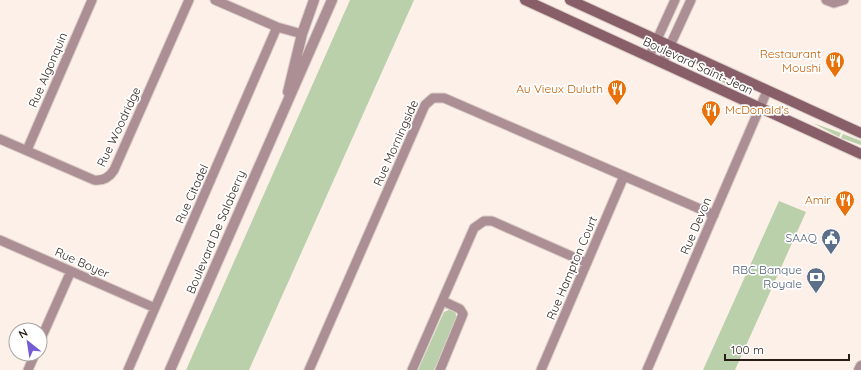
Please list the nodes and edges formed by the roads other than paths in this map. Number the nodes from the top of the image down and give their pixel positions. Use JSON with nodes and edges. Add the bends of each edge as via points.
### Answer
{"nodes":[{"id":1,"x":92,"y":0,"type":"edge"},
{"id":2,"x":189,"y":0,"type":"edge"},
{"id":3,"x":215,"y":0,"type":"edge"},
{"id":4,"x":314,"y":0,"type":"edge"},
{"id":5,"x":332,"y":0,"type":"edge"},
{"id":6,"x":525,"y":0,"type":"edge"},
{"id":7,"x":570,"y":0,"type":"edge"},
{"id":8,"x":675,"y":0,"type":"edge"},
{"id":9,"x":691,"y":0,"type":"edge"},
{"id":10,"x":826,"y":0,"type":"edge"},
{"id":11,"x":844,"y":0,"type":"edge"},
{"id":12,"x":277,"y":27,"type":"junction"},
{"id":13,"x":302,"y":34,"type":"junction"},
{"id":14,"x":657,"y":40,"type":"junction"},
{"id":15,"x":670,"y":46,"type":"junction"},
{"id":16,"x":650,"y":57,"type":"junction"},
{"id":17,"x":662,"y":63,"type":"junction"},
{"id":18,"x":767,"y":91,"type":"junction"},
{"id":19,"x":286,"y":104,"type":"junction"},
{"id":20,"x":760,"y":108,"type":"junction"},
{"id":21,"x":861,"y":133,"type":"edge"},
{"id":22,"x":0,"y":139,"type":"edge"},
{"id":23,"x":27,"y":150,"type":"junction"},
{"id":24,"x":861,"y":154,"type":"edge"},
{"id":25,"x":624,"y":176,"type":"junction"},
{"id":26,"x":714,"y":215,"type":"junction"},
{"id":27,"x":0,"y":240,"type":"edge"},
{"id":28,"x":587,"y":263,"type":"junction"},
{"id":29,"x":70,"y":271,"type":"junction"},
{"id":30,"x":443,"y":300,"type":"junction"},
{"id":31,"x":155,"y":308,"type":"junction"},
{"id":32,"x":48,"y":322,"type":"edge"},
{"id":33,"x":861,"y":366,"type":"edge"},
{"id":34,"x":128,"y":370,"type":"edge"},
{"id":35,"x":170,"y":370,"type":"edge"},
{"id":36,"x":309,"y":370,"type":"edge"},
{"id":37,"x":412,"y":370,"type":"edge"},
{"id":38,"x":440,"y":370,"type":"edge"},
{"id":39,"x":541,"y":370,"type":"edge"},
{"id":40,"x":647,"y":370,"type":"edge"},
{"id":41,"x":859,"y":370,"type":"edge"}],
"edges":[{"from":1,"to":23,"type":"street","name":"Rue Algonquin"},
{"from":2,"to":23,"type":"street","name":"Rue Woodridge","via":[[112,174],[104,180],[94,180]]},
{"from":3,"to":12,"type":"street"},
{"from":4,"to":13,"type":"street","name":"Boulevard De Salaberry"},
{"from":5,"to":19,"type":"street","name":"Boulevard De Salaberry"},
{"from":6,"to":16,"type":"main road","name":"Boulevard Saint-Jean"},
{"from":7,"to":14,"type":"main road","name":"Boulevard Saint-Jean"},
{"from":8,"to":14,"type":"street"},
{"from":9,"to":15,"type":"street"},
{"from":10,"to":11,"type":"street","via":[[834,3]]},
{"from":12,"to":13,"type":"street"},
{"from":12,"to":31,"type":"street","name":"Rue Citadel"},
{"from":13,"to":19,"type":"street","name":"Boulevard De Salaberry"},
{"from":14,"to":15,"type":"main road","name":"Boulevard Saint-Jean"},
{"from":14,"to":16,"type":"street"},
{"from":15,"to":17,"type":"street"},
{"from":15,"to":18,"type":"main road","name":"Boulevard Saint-Jean"},
{"from":16,"to":17,"type":"main road","name":"Boulevard Saint-Jean"},
{"from":17,"to":20,"type":"main road","name":"Boulevard Saint-Jean"},
{"from":18,"to":20,"type":"street","name":"Rue Devon"},
{"from":18,"to":21,"type":"main road","name":"Boulevard Saint-Jean"},
{"from":19,"to":35,"type":"street","name":"Boulevard De Salaberry"},
{"from":20,"to":24,"type":"main road","name":"Boulevard Saint-Jean"},
{"from":20,"to":26,"type":"street","name":"Rue Devon"},
{"from":22,"to":23,"type":"street","name":"Rue Woodridge"},
{"from":25,"to":26,"type":"street","name":"Rue Morningside"},
{"from":25,"to":28,"type":"street","name":"Rue Hampton Court"},
{"from":25,"to":36,"type":"street","name":"Rue Morningside","via":[[444,98],[436,97],[430,100],[425,105]]},
{"from":26,"to":40,"type":"street","name":"Rue Devon"},
{"from":27,"to":29,"type":"street","name":"Rue Boyer"},
{"from":28,"to":30,"type":"street","via":[[492,221],[484,221],[474,228]]},
{"from":28,"to":39,"type":"street","name":"Rue Hampton Court"},
{"from":29,"to":31,"type":"street","name":"Rue Boyer"},
{"from":29,"to":32,"type":"street"},
{"from":30,"to":37,"type":"street"},
{"from":30,"to":38,"type":"street","via":[[460,309],[463,314]]},
{"from":31,"to":34,"type":"street","name":"Rue Citadel"},
{"from":33,"to":41,"type":"street"}]}
